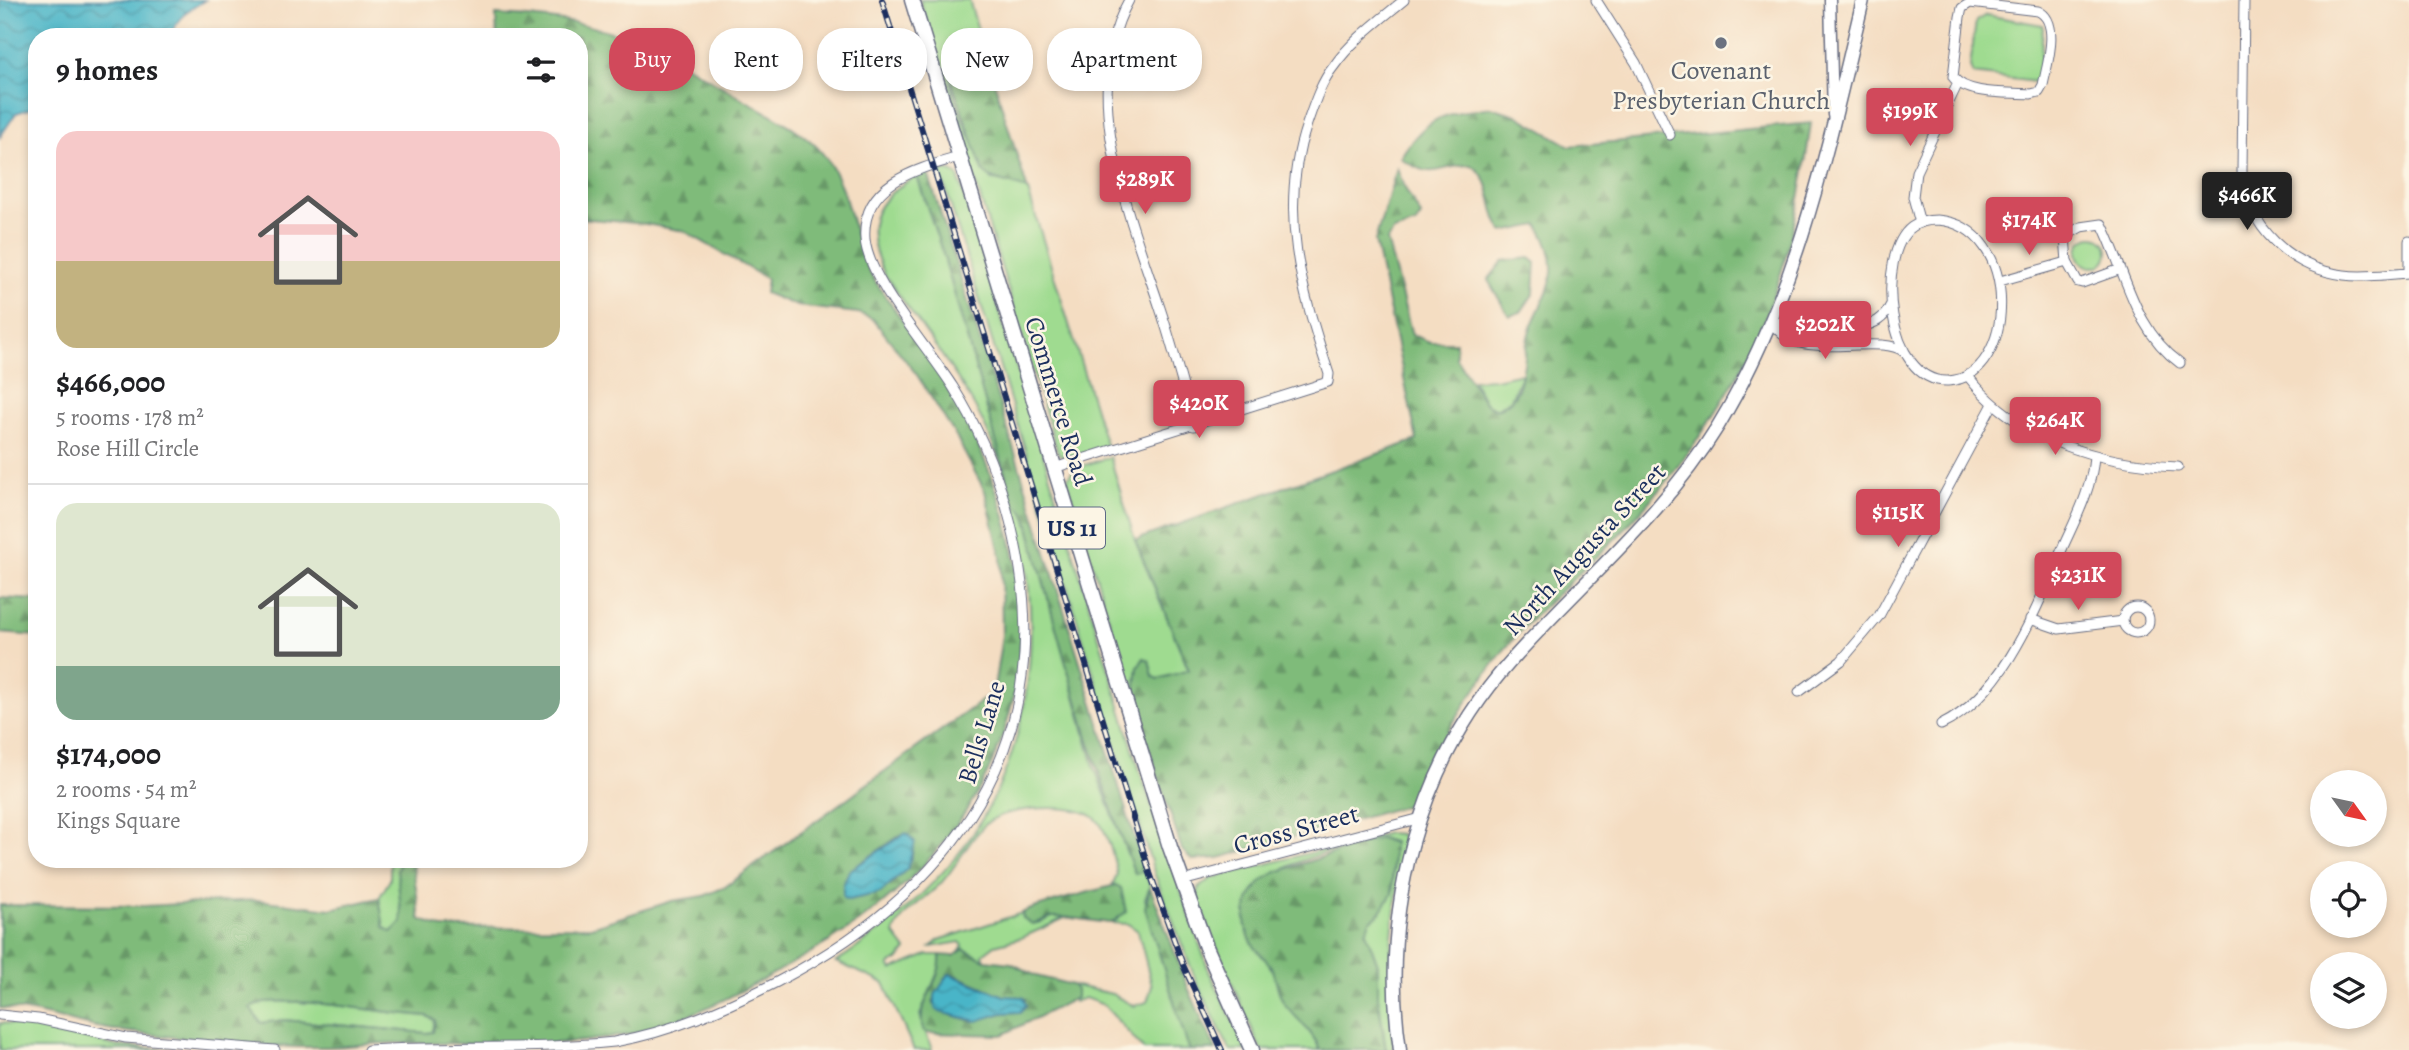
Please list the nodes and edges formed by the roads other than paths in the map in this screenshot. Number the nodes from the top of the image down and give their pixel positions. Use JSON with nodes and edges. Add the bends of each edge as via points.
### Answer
{"nodes":[{"id":1,"x":912,"y":0,"type":"edge"},
{"id":2,"x":1129,"y":0,"type":"edge"},
{"id":3,"x":1404,"y":0,"type":"edge"},
{"id":4,"x":1596,"y":0,"type":"edge"},
{"id":5,"x":1830,"y":0,"type":"edge"},
{"id":6,"x":1863,"y":0,"type":"edge"},
{"id":7,"x":2244,"y":0,"type":"edge"},
{"id":8,"x":1958,"y":83,"type":"junction"},
{"id":9,"x":1833,"y":115,"type":"junction"},
{"id":10,"x":1670,"y":135,"type":"dead end"},
{"id":11,"x":959,"y":157,"type":"junction"},
{"id":12,"x":1920,"y":223,"type":"junction"},
{"id":13,"x":2409,"y":241,"type":"edge"},
{"id":14,"x":2067,"y":262,"type":"junction"},
{"id":15,"x":2121,"y":269,"type":"junction"},
{"id":16,"x":2409,"y":273,"type":"edge"},
{"id":17,"x":2000,"y":281,"type":"junction"},
{"id":18,"x":1890,"y":306,"type":"junction"},
{"id":19,"x":1772,"y":324,"type":"junction"},
{"id":20,"x":1905,"y":352,"type":"junction"},
{"id":21,"x":2180,"y":363,"type":"dead end"},
{"id":22,"x":1967,"y":375,"type":"junction"},
{"id":23,"x":1993,"y":404,"type":"junction"},
{"id":24,"x":1194,"y":426,"type":"junction"},
{"id":25,"x":2094,"y":456,"type":"junction"},
{"id":26,"x":2178,"y":467,"type":"dead end"},
{"id":27,"x":1054,"y":468,"type":"junction"},
{"id":28,"x":2030,"y":619,"type":"junction"},
{"id":29,"x":2123,"y":621,"type":"dead end"},
{"id":30,"x":1799,"y":692,"type":"dead end"},
{"id":31,"x":1941,"y":725,"type":"dead end"},
{"id":32,"x":1421,"y":818,"type":"junction"},
{"id":33,"x":1182,"y":881,"type":"junction"},
{"id":34,"x":0,"y":1015,"type":"edge"},
{"id":35,"x":275,"y":1050,"type":"edge"},
{"id":36,"x":368,"y":1050,"type":"edge"},
{"id":37,"x":1252,"y":1050,"type":"edge"},
{"id":38,"x":1400,"y":1050,"type":"edge"}],
"edges":[{"from":1,"to":11,"type":"main road","name":"Commerce Road","number":"US 11"},
{"from":2,"to":24,"type":"street","via":[[1118,23],[1110,60],[1115,158]]},
{"from":3,"to":24,"type":"street","via":[[1333,67],[1315,102],[1299,151],[1293,193],[1294,247],[1328,382]]},
{"from":4,"to":10,"type":"street","via":[[1636,63]]},
{"from":5,"to":9,"type":"street"},
{"from":6,"to":9,"type":"main road","name":"North Augusta Street"},
{"from":7,"to":16,"type":"street","via":[[2242,172],[2256,219],[2279,247],[2318,269],[2353,276]]},
{"from":8,"to":8,"type":"street","via":[[2039,92],[2051,28],[2047,16],[1970,3],[1962,8],[1952,71]]},
{"from":8,"to":12,"type":"street","via":[[1916,172],[1913,197]]},
{"from":9,"to":19,"type":"main road","name":"North Augusta Street","via":[[1798,252]]},
{"from":11,"to":27,"type":"main road","name":"Commerce Road","number":"US 11"},
{"from":11,"to":36,"type":"street","name":"Bells Lane","via":[[908,173],[882,190],[868,216],[865,239],[874,268],[947,377],[979,435],[1015,542],[1023,619],[1020,684],[1001,757],[973,814],[945,855],[883,915],[795,972],[701,1017],[646,1035],[588,1046]]},
{"from":12,"to":17,"type":"street","via":[[1949,221],[1970,231],[1985,249]]},
{"from":12,"to":18,"type":"street","via":[[1908,231],[1900,248]]},
{"from":13,"to":16,"type":"street"},
{"from":14,"to":15,"type":"street","via":[[2073,277],[2082,283]]},
{"from":14,"to":15,"type":"street","via":[[2067,233],[2099,223]]},
{"from":14,"to":17,"type":"street"},
{"from":15,"to":21,"type":"street","via":[[2151,337]]},
{"from":17,"to":22,"type":"street","via":[[2001,313],[1995,337]]},
{"from":18,"to":19,"type":"street","via":[[1877,323],[1869,325],[1796,320]]},
{"from":18,"to":20,"type":"street"},
{"from":19,"to":20,"type":"street","via":[[1788,339],[1819,346],[1890,345]]},
{"from":19,"to":32,"type":"main road","name":"North Augusta Street","via":[[1717,426],[1671,492],[1508,663],[1481,699],[1444,761]]},
{"from":20,"to":22,"type":"street","via":[[1917,368],[1933,378],[1948,381]]},
{"from":22,"to":23,"type":"street"},
{"from":23,"to":25,"type":"street","via":[[2045,436]]},
{"from":23,"to":30,"type":"street","via":[[1879,616],[1840,661]]},
{"from":24,"to":27,"type":"street"},
{"from":25,"to":26,"type":"street"},
{"from":25,"to":28,"type":"street","via":[[2086,494]]},
{"from":27,"to":33,"type":"main road","name":"Commerce Road","number":"US 11"},
{"from":28,"to":29,"type":"street","via":[[2059,629]]},
{"from":28,"to":31,"type":"street","via":[[1984,691],[1959,717]]},
{"from":32,"to":33,"type":"street","name":"Cross Street"},
{"from":32,"to":38,"type":"main road","name":"North Augusta Street","via":[[1406,866],[1396,925],[1394,992]]},
{"from":33,"to":37,"type":"main road","name":"Commerce Road","number":"US 11"},
{"from":34,"to":35,"type":"street","via":[[126,1038]]}]}
